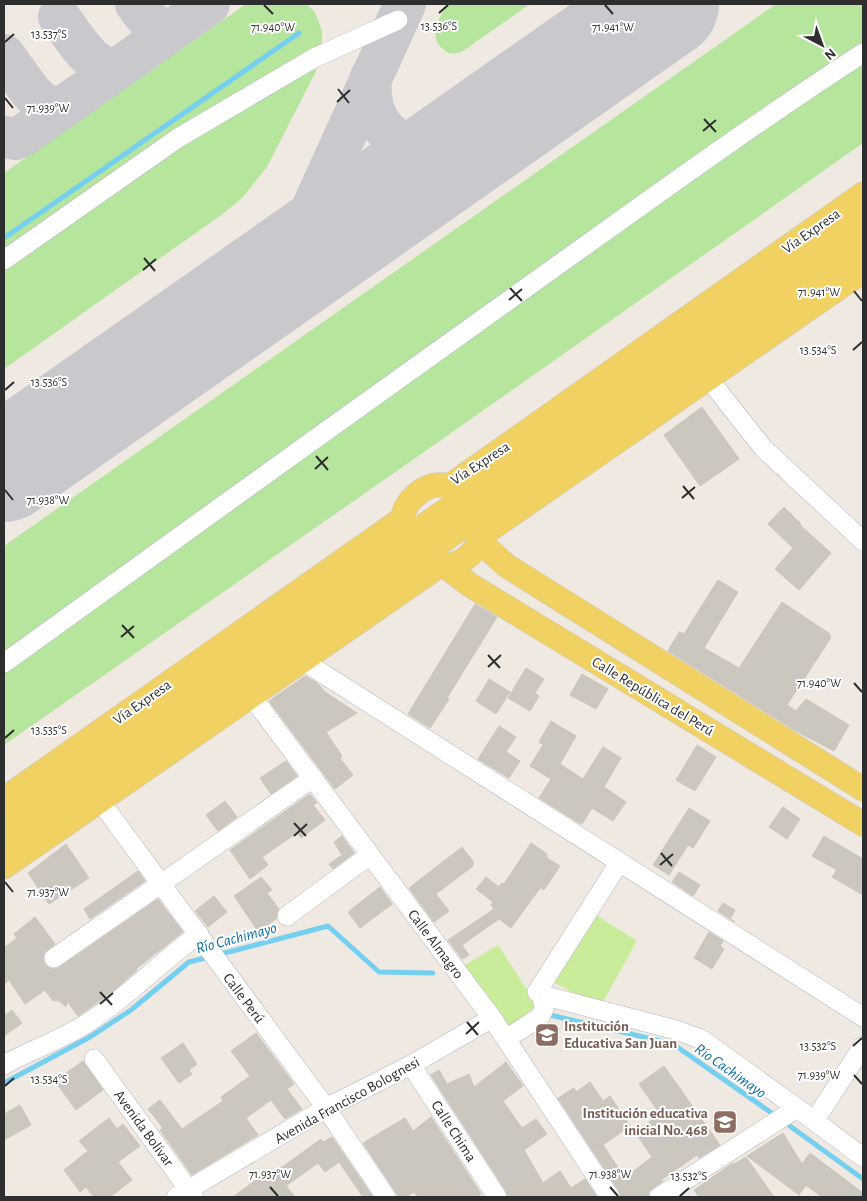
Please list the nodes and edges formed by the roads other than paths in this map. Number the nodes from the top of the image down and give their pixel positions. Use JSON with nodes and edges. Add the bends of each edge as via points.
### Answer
{"nodes":[{"id":1,"x":398,"y":20,"type":"dead end"},
{"id":2,"x":863,"y":53,"type":"edge"},
{"id":3,"x":860,"y":203,"type":"edge"},
{"id":4,"x":863,"y":245,"type":"edge"},
{"id":5,"x":4,"y":260,"type":"edge"},
{"id":6,"x":863,"y":270,"type":"edge"},
{"id":7,"x":734,"y":285,"type":"junction"},
{"id":8,"x":768,"y":335,"type":"junction"},
{"id":9,"x":707,"y":341,"type":"junction"},
{"id":10,"x":708,"y":378,"type":"junction"},
{"id":11,"x":473,"y":514,"type":"junction"},
{"id":12,"x":403,"y":529,"type":"junction"},
{"id":13,"x":863,"y":541,"type":"edge"},
{"id":14,"x":434,"y":563,"type":"junction"},
{"id":15,"x":304,"y":661,"type":"junction"},
{"id":16,"x":4,"y":663,"type":"edge"},
{"id":17,"x":252,"y":697,"type":"junction"},
{"id":18,"x":313,"y":778,"type":"junction"},
{"id":19,"x":863,"y":789,"type":"edge"},
{"id":20,"x":4,"y":798,"type":"edge"},
{"id":21,"x":100,"y":801,"type":"junction"},
{"id":22,"x":4,"y":821,"type":"edge"},
{"id":23,"x":863,"y":824,"type":"edge"},
{"id":24,"x":4,"y":845,"type":"edge"},
{"id":25,"x":370,"y":855,"type":"junction"},
{"id":26,"x":619,"y":863,"type":"junction"},
{"id":27,"x":4,"y":868,"type":"edge"},
{"id":28,"x":161,"y":884,"type":"junction"},
{"id":29,"x":287,"y":916,"type":"dead end"},
{"id":30,"x":203,"y":940,"type":"junction"},
{"id":31,"x":54,"y":958,"type":"dead end"},
{"id":32,"x":542,"y":1007,"type":"junction"},
{"id":33,"x":863,"y":1017,"type":"edge"},
{"id":34,"x":492,"y":1018,"type":"junction"},
{"id":35,"x":506,"y":1039,"type":"junction"},
{"id":36,"x":863,"y":1046,"type":"edge"},
{"id":37,"x":94,"y":1059,"type":"dead end"},
{"id":38,"x":4,"y":1065,"type":"edge"},
{"id":39,"x":410,"y":1065,"type":"junction"},
{"id":40,"x":326,"y":1108,"type":"junction"},
{"id":41,"x":793,"y":1111,"type":"junction"},
{"id":42,"x":815,"y":1120,"type":"junction"},
{"id":43,"x":863,"y":1157,"type":"edge"},
{"id":44,"x":186,"y":1195,"type":"edge"},
{"id":45,"x":386,"y":1197,"type":"edge"},
{"id":46,"x":497,"y":1197,"type":"edge"},
{"id":47,"x":610,"y":1197,"type":"edge"},
{"id":48,"x":658,"y":1197,"type":"edge"}],
"edges":[{"from":1,"to":5,"type":"street","via":[[314,58],[178,138]]},
{"from":2,"to":16,"type":"street","via":[[796,96],[341,419]]},
{"from":3,"to":7,"type":"main road","name":"Vía Expresa"},
{"from":3,"to":9,"type":"main road","name":"Vía Expresa"},
{"from":4,"to":9,"type":"main road","name":"Vía Expresa"},
{"from":6,"to":8,"type":"main road","name":"Vía Expresa"},
{"from":7,"to":9,"type":"main road"},
{"from":7,"to":11,"type":"main road","name":"Vía Expresa"},
{"from":8,"to":9,"type":"main road"},
{"from":8,"to":10,"type":"main road","name":"Vía Expresa"},
{"from":9,"to":11,"type":"main road","name":"Vía Expresa"},
{"from":10,"to":11,"type":"main road","name":"Vía Expresa"},
{"from":10,"to":13,"type":"street","via":[[763,448]]},
{"from":11,"to":12,"type":"main road","name":"Vía Expresa","via":[[438,485],[425,488],[410,501]]},
{"from":11,"to":14,"type":"main road","name":"Vía Expresa","via":[[474,551],[456,564]]},
{"from":11,"to":19,"type":"main road","via":[[507,566]]},
{"from":12,"to":14,"type":"main road","via":[[410,550]]},
{"from":12,"to":20,"type":"main road","name":"Vía Expresa"},
{"from":12,"to":22,"type":"main road","name":"Vía Expresa"},
{"from":14,"to":15,"type":"main road","name":"Vía Expresa"},
{"from":14,"to":23,"type":"main road","name":"Calle República del Perú"},
{"from":14,"to":24,"type":"main road","name":"Vía Expresa"},
{"from":15,"to":17,"type":"main road","name":"Vía Expresa"},
{"from":15,"to":26,"type":"street"},
{"from":17,"to":18,"type":"street","name":"Calle Almagro"},
{"from":17,"to":21,"type":"main road","name":"Vía Expresa"},
{"from":18,"to":25,"type":"street","name":"Calle Almagro"},
{"from":18,"to":28,"type":"street"},
{"from":21,"to":27,"type":"main road","name":"Vía Expresa"},
{"from":21,"to":28,"type":"street","name":"Calle Perú"},
{"from":25,"to":29,"type":"street"},
{"from":25,"to":34,"type":"street","name":"Calle Almagro"},
{"from":26,"to":32,"type":"street","via":[[537,992]]},
{"from":26,"to":33,"type":"street"},
{"from":28,"to":30,"type":"street","name":"Calle Perú"},
{"from":28,"to":31,"type":"street"},
{"from":30,"to":38,"type":"street","via":[[176,951],[90,1022]]},
{"from":30,"to":40,"type":"street","name":"Calle Perú"},
{"from":32,"to":35,"type":"street"},
{"from":32,"to":41,"type":"street","via":[[676,1030],[702,1039]]},
{"from":34,"to":35,"type":"street","name":"Calle Almagro"},
{"from":34,"to":39,"type":"street","name":"Avenida Francisco Bolognesi"},
{"from":35,"to":47,"type":"street","name":"Calle Almagro"},
{"from":36,"to":42,"type":"street"},
{"from":37,"to":44,"type":"street","name":"Avenida Bolívar"},
{"from":39,"to":40,"type":"street","name":"Avenida Francisco Bolognesi"},
{"from":39,"to":46,"type":"street","name":"Calle Chima"},
{"from":40,"to":44,"type":"street","name":"Avenida Francisco Bolognesi"},
{"from":40,"to":45,"type":"street","name":"Calle Perú"},
{"from":41,"to":42,"type":"street"},
{"from":41,"to":48,"type":"street"},
{"from":42,"to":43,"type":"street"}]}
